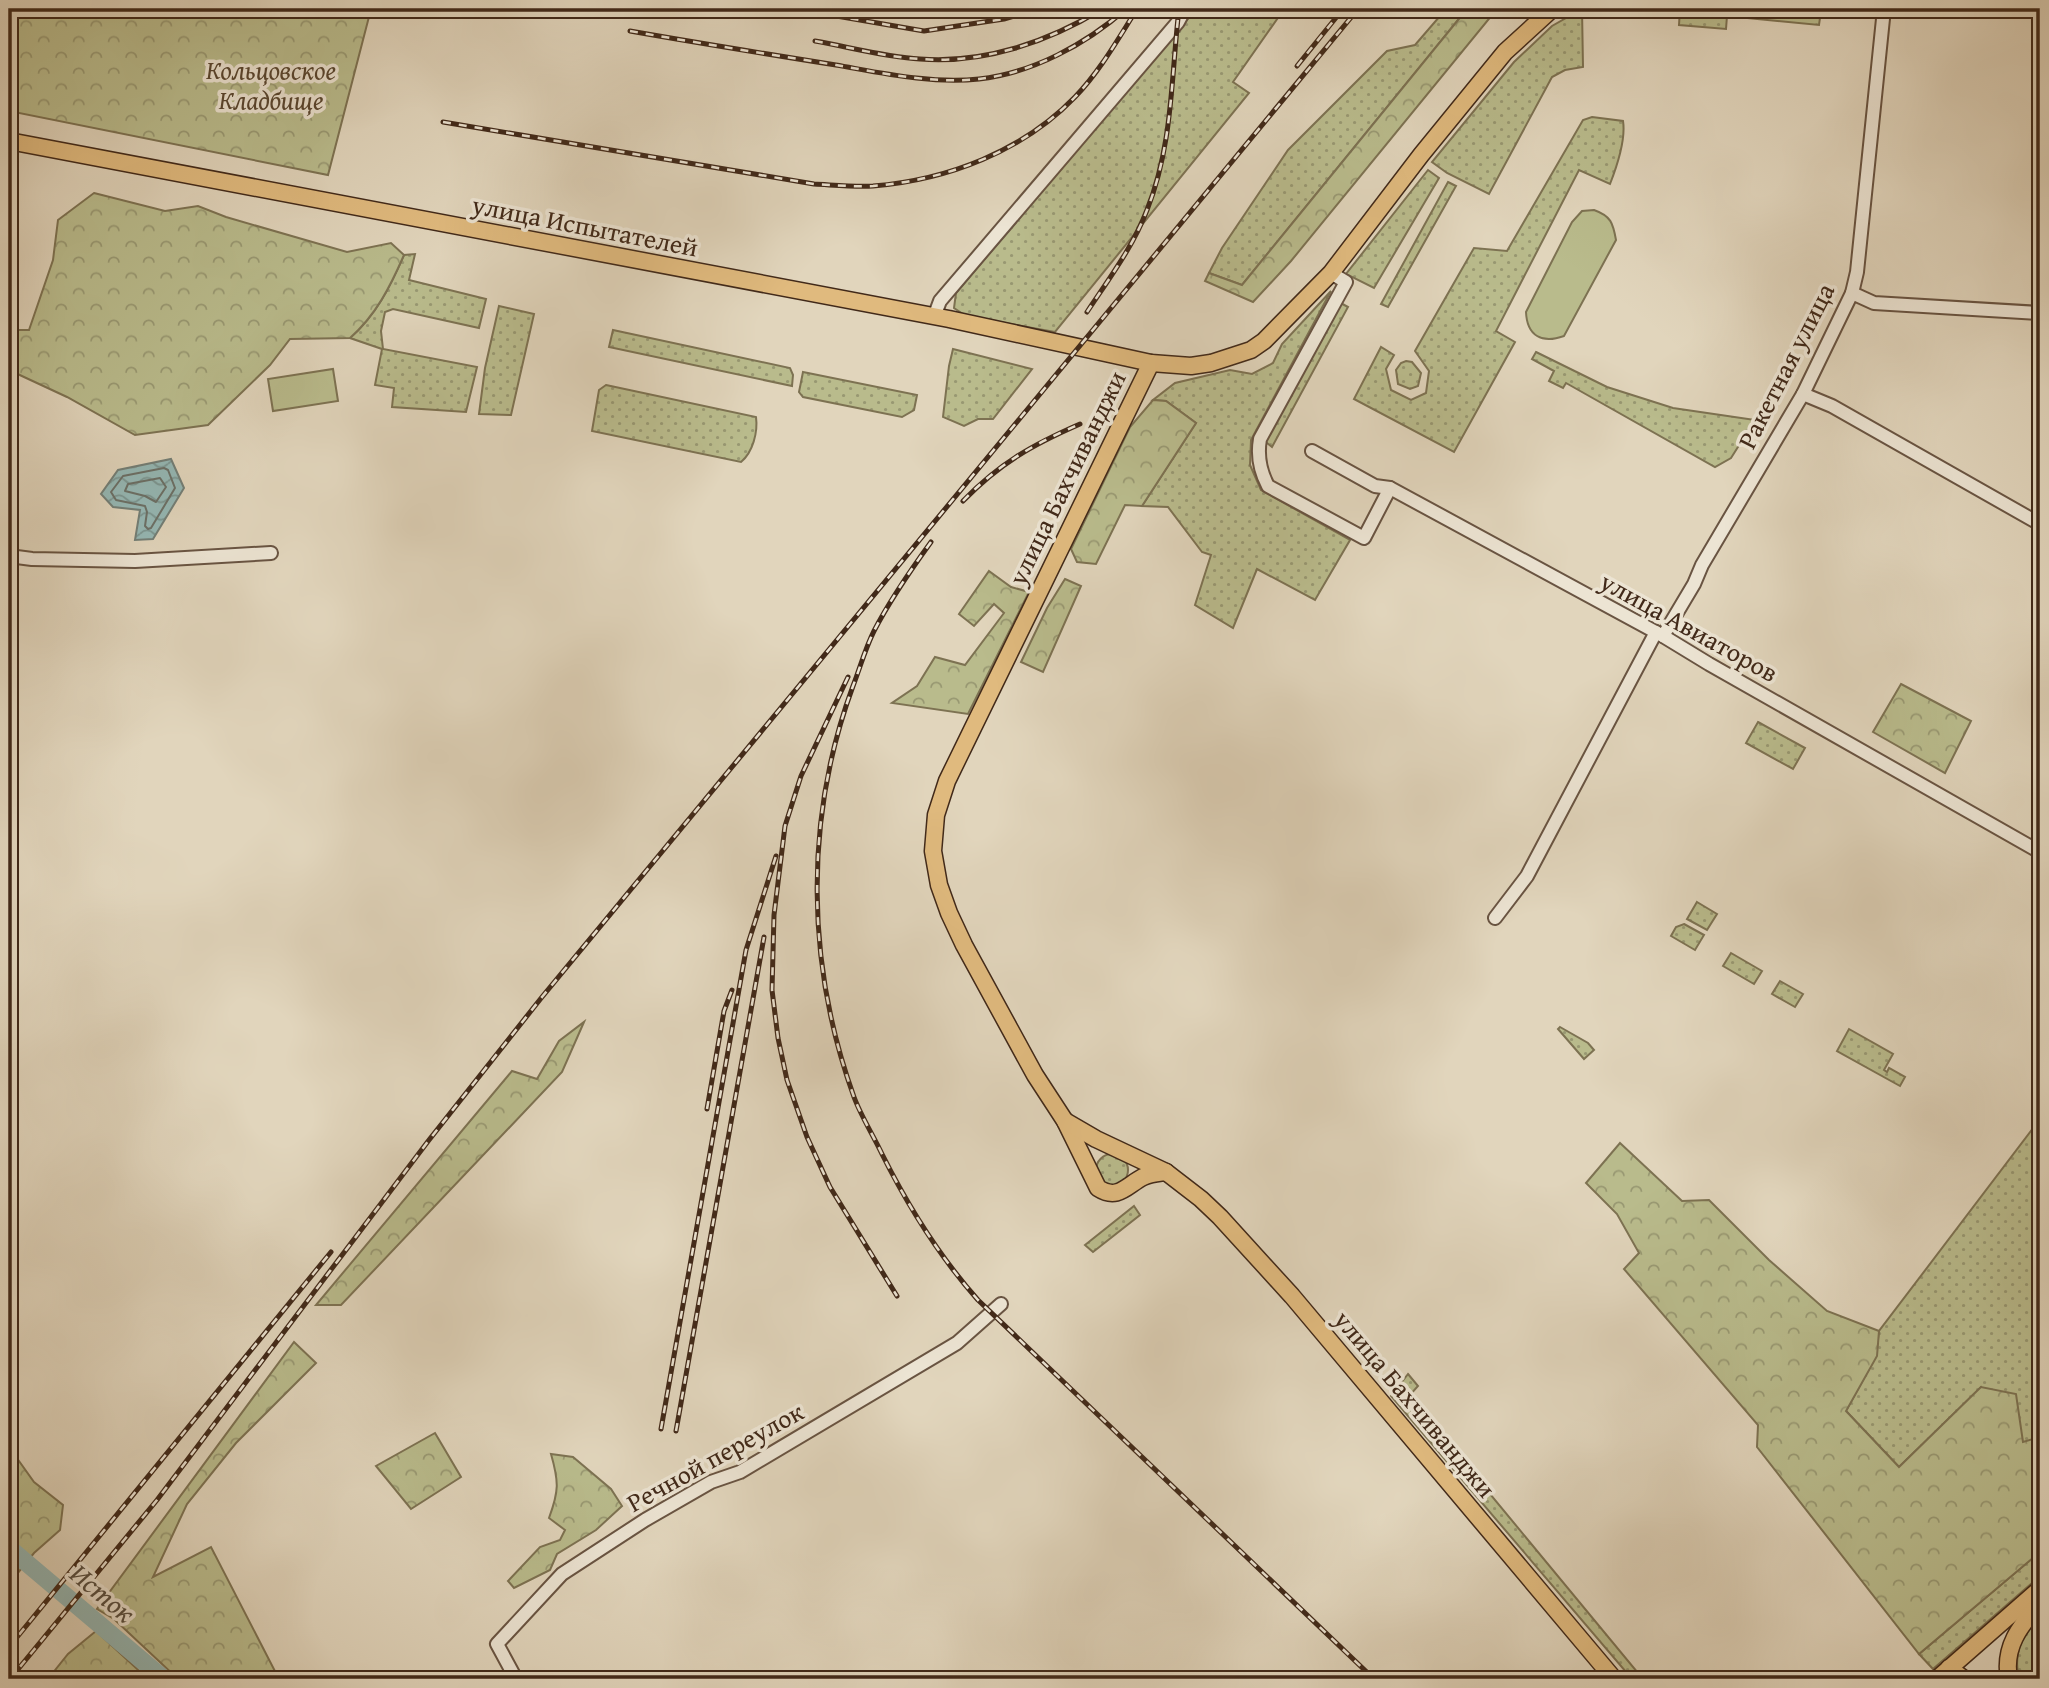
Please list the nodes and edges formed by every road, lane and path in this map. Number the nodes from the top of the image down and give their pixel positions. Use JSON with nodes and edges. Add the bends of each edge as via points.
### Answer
{"nodes":[{"id":1,"x":1185,"y":9,"type":"edge"},
{"id":2,"x":1552,"y":9,"type":"edge"},
{"id":3,"x":1884,"y":9,"type":"edge"},
{"id":4,"x":2034,"y":9,"type":"edge"},
{"id":5,"x":2040,"y":9,"type":"edge"},
{"id":6,"x":9,"y":141,"type":"edge"},
{"id":7,"x":1331,"y":273,"type":"junction"},
{"id":8,"x":1852,"y":293,"type":"junction"},
{"id":9,"x":2040,"y":313,"type":"edge"},
{"id":10,"x":934,"y":317,"type":"junction"},
{"id":11,"x":1151,"y":363,"type":"junction"},
{"id":12,"x":1803,"y":394,"type":"junction"},
{"id":13,"x":1312,"y":452,"type":"dead end"},
{"id":14,"x":1391,"y":488,"type":"junction"},
{"id":15,"x":2040,"y":524,"type":"edge"},
{"id":16,"x":271,"y":552,"type":"dead end"},
{"id":17,"x":9,"y":556,"type":"edge"},
{"id":18,"x":1659,"y":634,"type":"junction"},
{"id":19,"x":2040,"y":852,"type":"edge"},
{"id":20,"x":1495,"y":918,"type":"dead end"},
{"id":21,"x":1065,"y":1121,"type":"junction"},
{"id":22,"x":1118,"y":1149,"type":"junction"},
{"id":23,"x":1133,"y":1157,"type":"junction"},
{"id":24,"x":1090,"y":1171,"type":"junction"},
{"id":25,"x":1166,"y":1172,"type":"junction"},
{"id":26,"x":1137,"y":1181,"type":"junction"},
{"id":27,"x":1001,"y":1304,"type":"dead end"},
{"id":28,"x":2040,"y":1588,"type":"edge"},
{"id":29,"x":2040,"y":1603,"type":"edge"},
{"id":30,"x":1943,"y":1674,"type":"edge"},
{"id":31,"x":516,"y":1679,"type":"edge"},
{"id":32,"x":1614,"y":1679,"type":"edge"},
{"id":33,"x":1964,"y":1679,"type":"edge"},
{"id":34,"x":2009,"y":1679,"type":"edge"}],
"edges":[{"from":1,"to":10,"type":"street","via":[[940,301]]},
{"from":2,"to":7,"type":"main road","name":"улица Бахчиванджи","via":[[1505,52]]},
{"from":3,"to":8,"type":"street","name":"Ракетная улица"},
{"from":4,"to":5,"type":"main road"},
{"from":6,"to":10,"type":"main road","name":"улица Испытателей"},
{"from":7,"to":11,"type":"main road","name":"улица Бахчиванджи","via":[[1251,350],[1191,366]]},
{"from":7,"to":14,"type":"street","via":[[1346,282],[1260,439],[1262,474],[1268,486],[1364,538]]},
{"from":8,"to":9,"type":"street","via":[[1874,303]]},
{"from":8,"to":12,"type":"street","name":"Ракетная улица"},
{"from":10,"to":11,"type":"main road","name":"улица Испытателей"},
{"from":11,"to":21,"type":"main road","name":"улица Бахчиванджи","via":[[958,756],[936,814],[933,851],[949,913]]},
{"from":12,"to":15,"type":"street"},
{"from":12,"to":18,"type":"street","name":"Ракетная улица","via":[[1694,584]]},
{"from":13,"to":14,"type":"street","name":"улица Авиаторов","via":[[1375,486]]},
{"from":14,"to":18,"type":"street","name":"улица Авиаторов"},
{"from":16,"to":17,"type":"street","via":[[135,561]]},
{"from":18,"to":19,"type":"street","name":"улица Авиаторов"},
{"from":18,"to":20,"type":"street","name":"Ракетная улица","via":[[1527,876]]},
{"from":21,"to":22,"type":"main road","name":"улица Бахчиванджи"},
{"from":21,"to":24,"type":"main road","name":"улица Бахчиванджи"},
{"from":22,"to":23,"type":"main road","name":"улица Бахчиванджи"},
{"from":22,"to":24,"type":"main road","via":[[1101,1152]]},
{"from":23,"to":25,"type":"main road","name":"улица Бахчиванджи"},
{"from":23,"to":26,"type":"main road"},
{"from":24,"to":26,"type":"main road","name":"улица Бахчиванджи","via":[[1104,1192],[1120,1192]]},
{"from":25,"to":26,"type":"main road","name":"улица Бахчиванджи"},
{"from":25,"to":32,"type":"main road","name":"улица Бахчиванджи","via":[[1220,1217],[1292,1296]]},
{"from":27,"to":31,"type":"street","name":"Речной переулок","via":[[957,1343],[908,1374],[740,1472],[689,1494],[562,1574],[497,1644]]},
{"from":28,"to":30,"type":"main road"},
{"from":29,"to":34,"type":"main road","via":[[2013,1639],[2007,1660]]},
{"from":30,"to":33,"type":"main road"}]}
